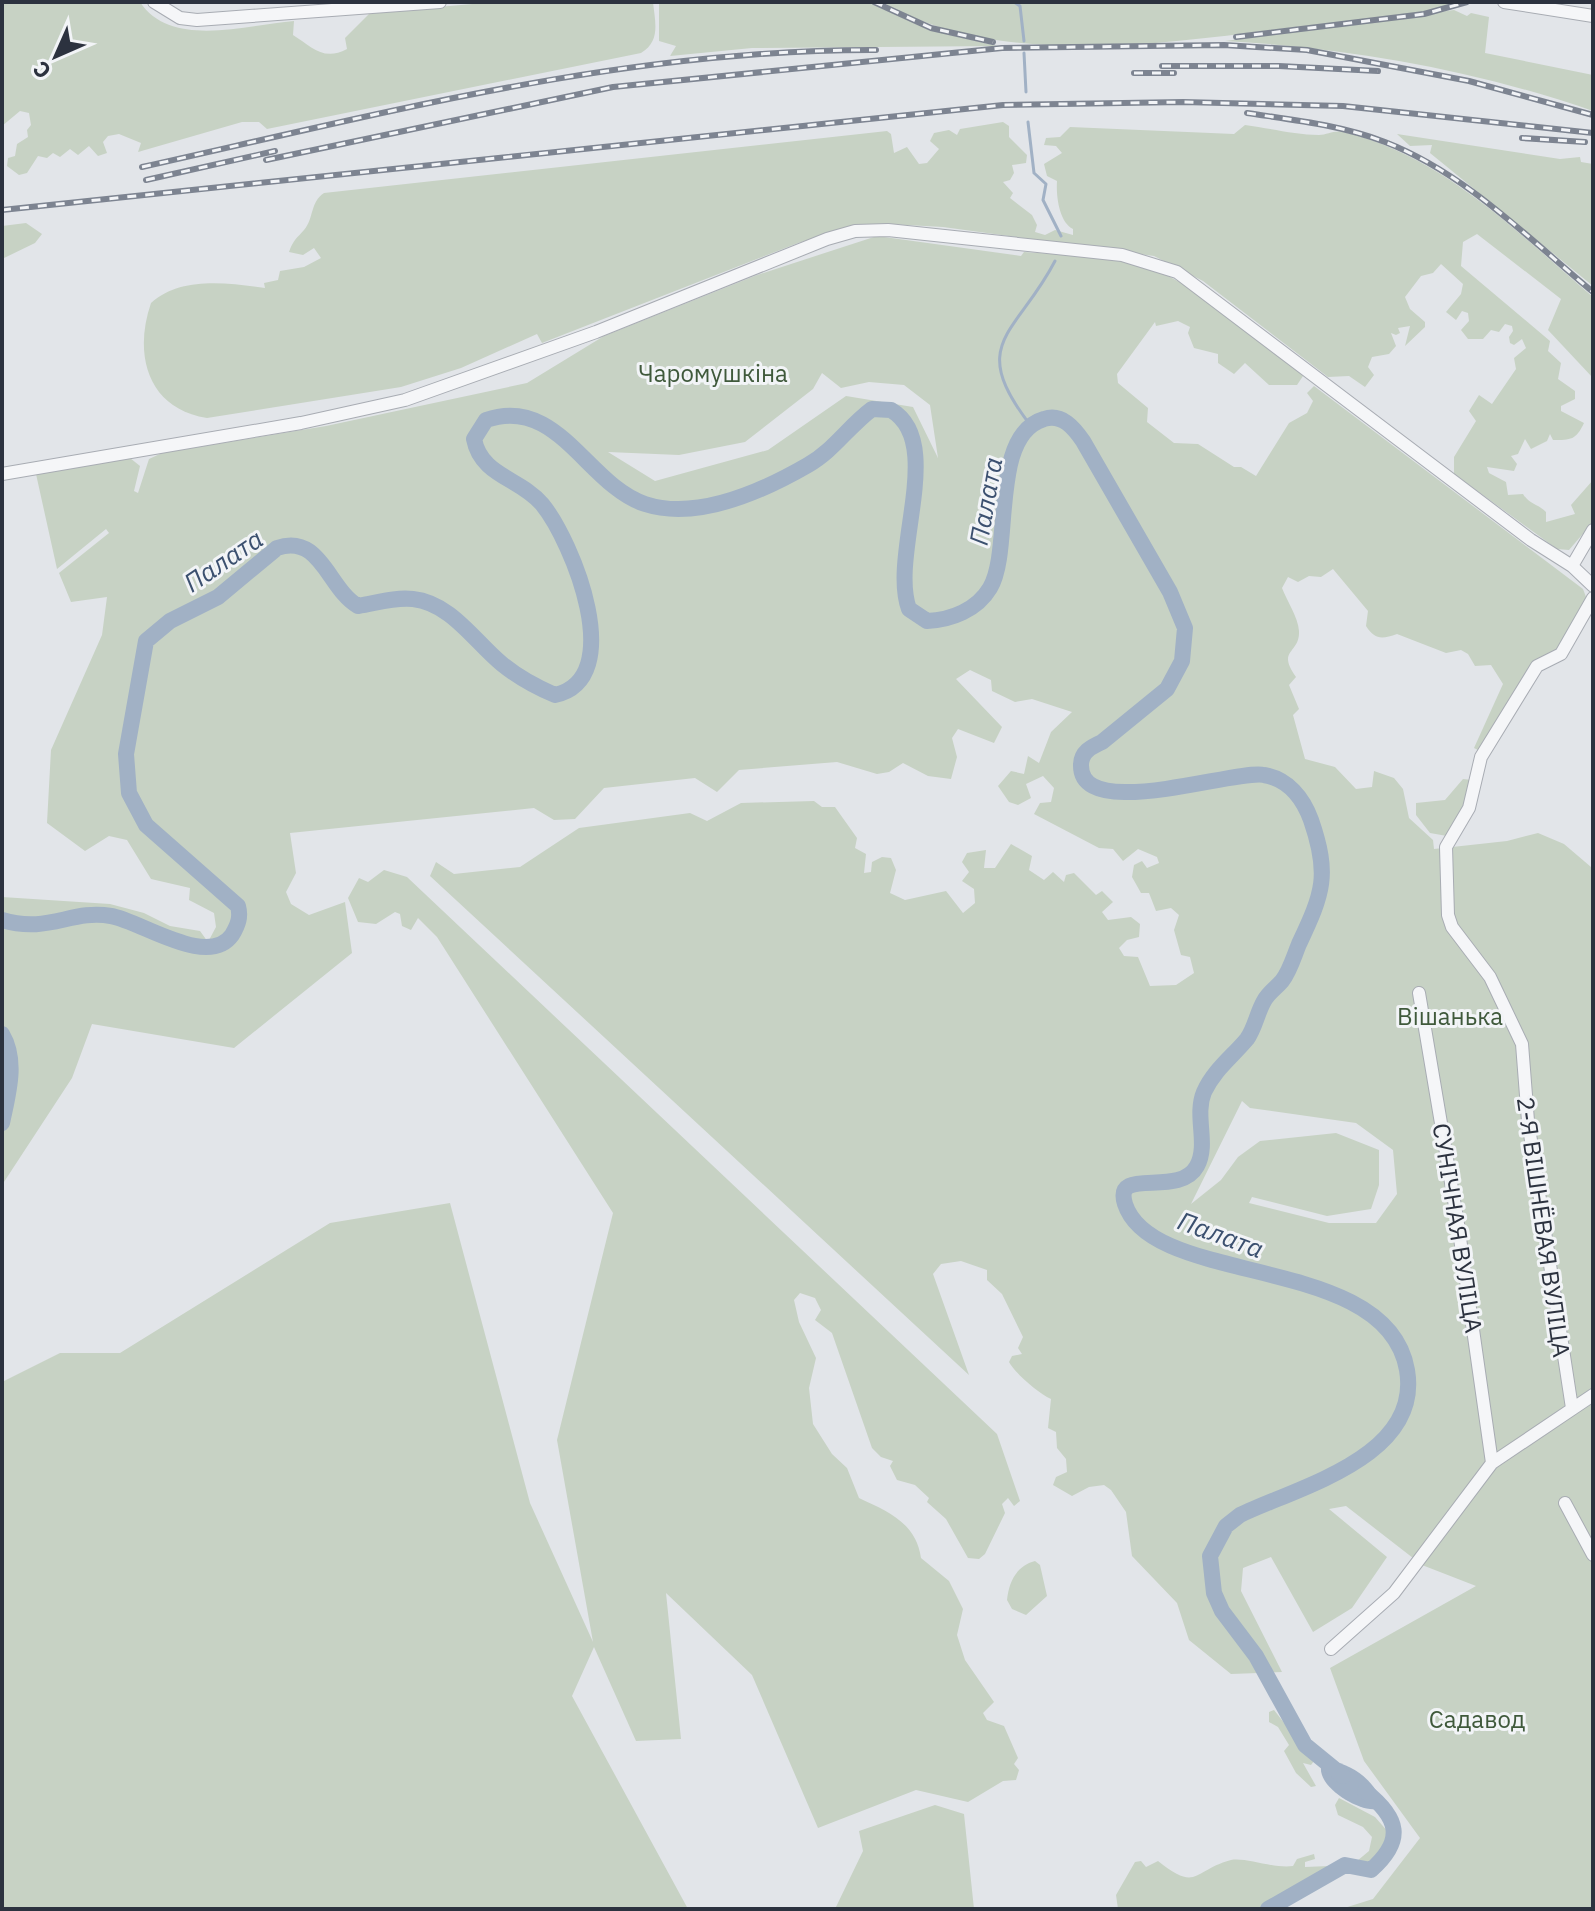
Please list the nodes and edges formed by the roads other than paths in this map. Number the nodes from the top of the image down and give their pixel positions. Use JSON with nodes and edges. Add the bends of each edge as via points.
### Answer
{"nodes":[{"id":1,"x":154,"y":2,"type":"edge"},
{"id":2,"x":440,"y":2,"type":"edge"},
{"id":3,"x":1504,"y":2,"type":"edge"},
{"id":4,"x":1593,"y":16,"type":"edge"},
{"id":5,"x":2,"y":474,"type":"edge"},
{"id":6,"x":1593,"y":530,"type":"edge"},
{"id":7,"x":1572,"y":566,"type":"junction"},
{"id":8,"x":1593,"y":586,"type":"edge"},
{"id":9,"x":1593,"y":598,"type":"edge"},
{"id":10,"x":1419,"y":993,"type":"dead end"},
{"id":11,"x":1593,"y":1395,"type":"edge"},
{"id":12,"x":1572,"y":1408,"type":"junction"},
{"id":13,"x":1492,"y":1463,"type":"junction"},
{"id":14,"x":1565,"y":1503,"type":"dead end"},
{"id":15,"x":1593,"y":1555,"type":"edge"},
{"id":16,"x":1331,"y":1649,"type":"dead end"}],
"edges":[{"from":1,"to":2,"type":"street","via":[[180,18],[197,20]]},
{"from":3,"to":4,"type":"street"},
{"from":5,"to":7,"type":"street","via":[[405,400],[596,332],[827,239],[888,230],[1122,255],[1177,272]]},
{"from":6,"to":7,"type":"street"},
{"from":7,"to":8,"type":"street"},
{"from":9,"to":12,"type":"street","name":"2-Я ВІШНЁВАЯ ВУЛІЦА","via":[[1561,654],[1537,666],[1481,757],[1469,808],[1446,847],[1448,915],[1460,940],[1490,977],[1522,1044],[1528,1121]]},
{"from":10,"to":13,"type":"street","name":"СУНІЧНАЯ ВУЛІЦА"},
{"from":11,"to":12,"type":"street"},
{"from":12,"to":13,"type":"street"},
{"from":13,"to":16,"type":"street","via":[[1394,1593]]},
{"from":14,"to":15,"type":"street"}]}
